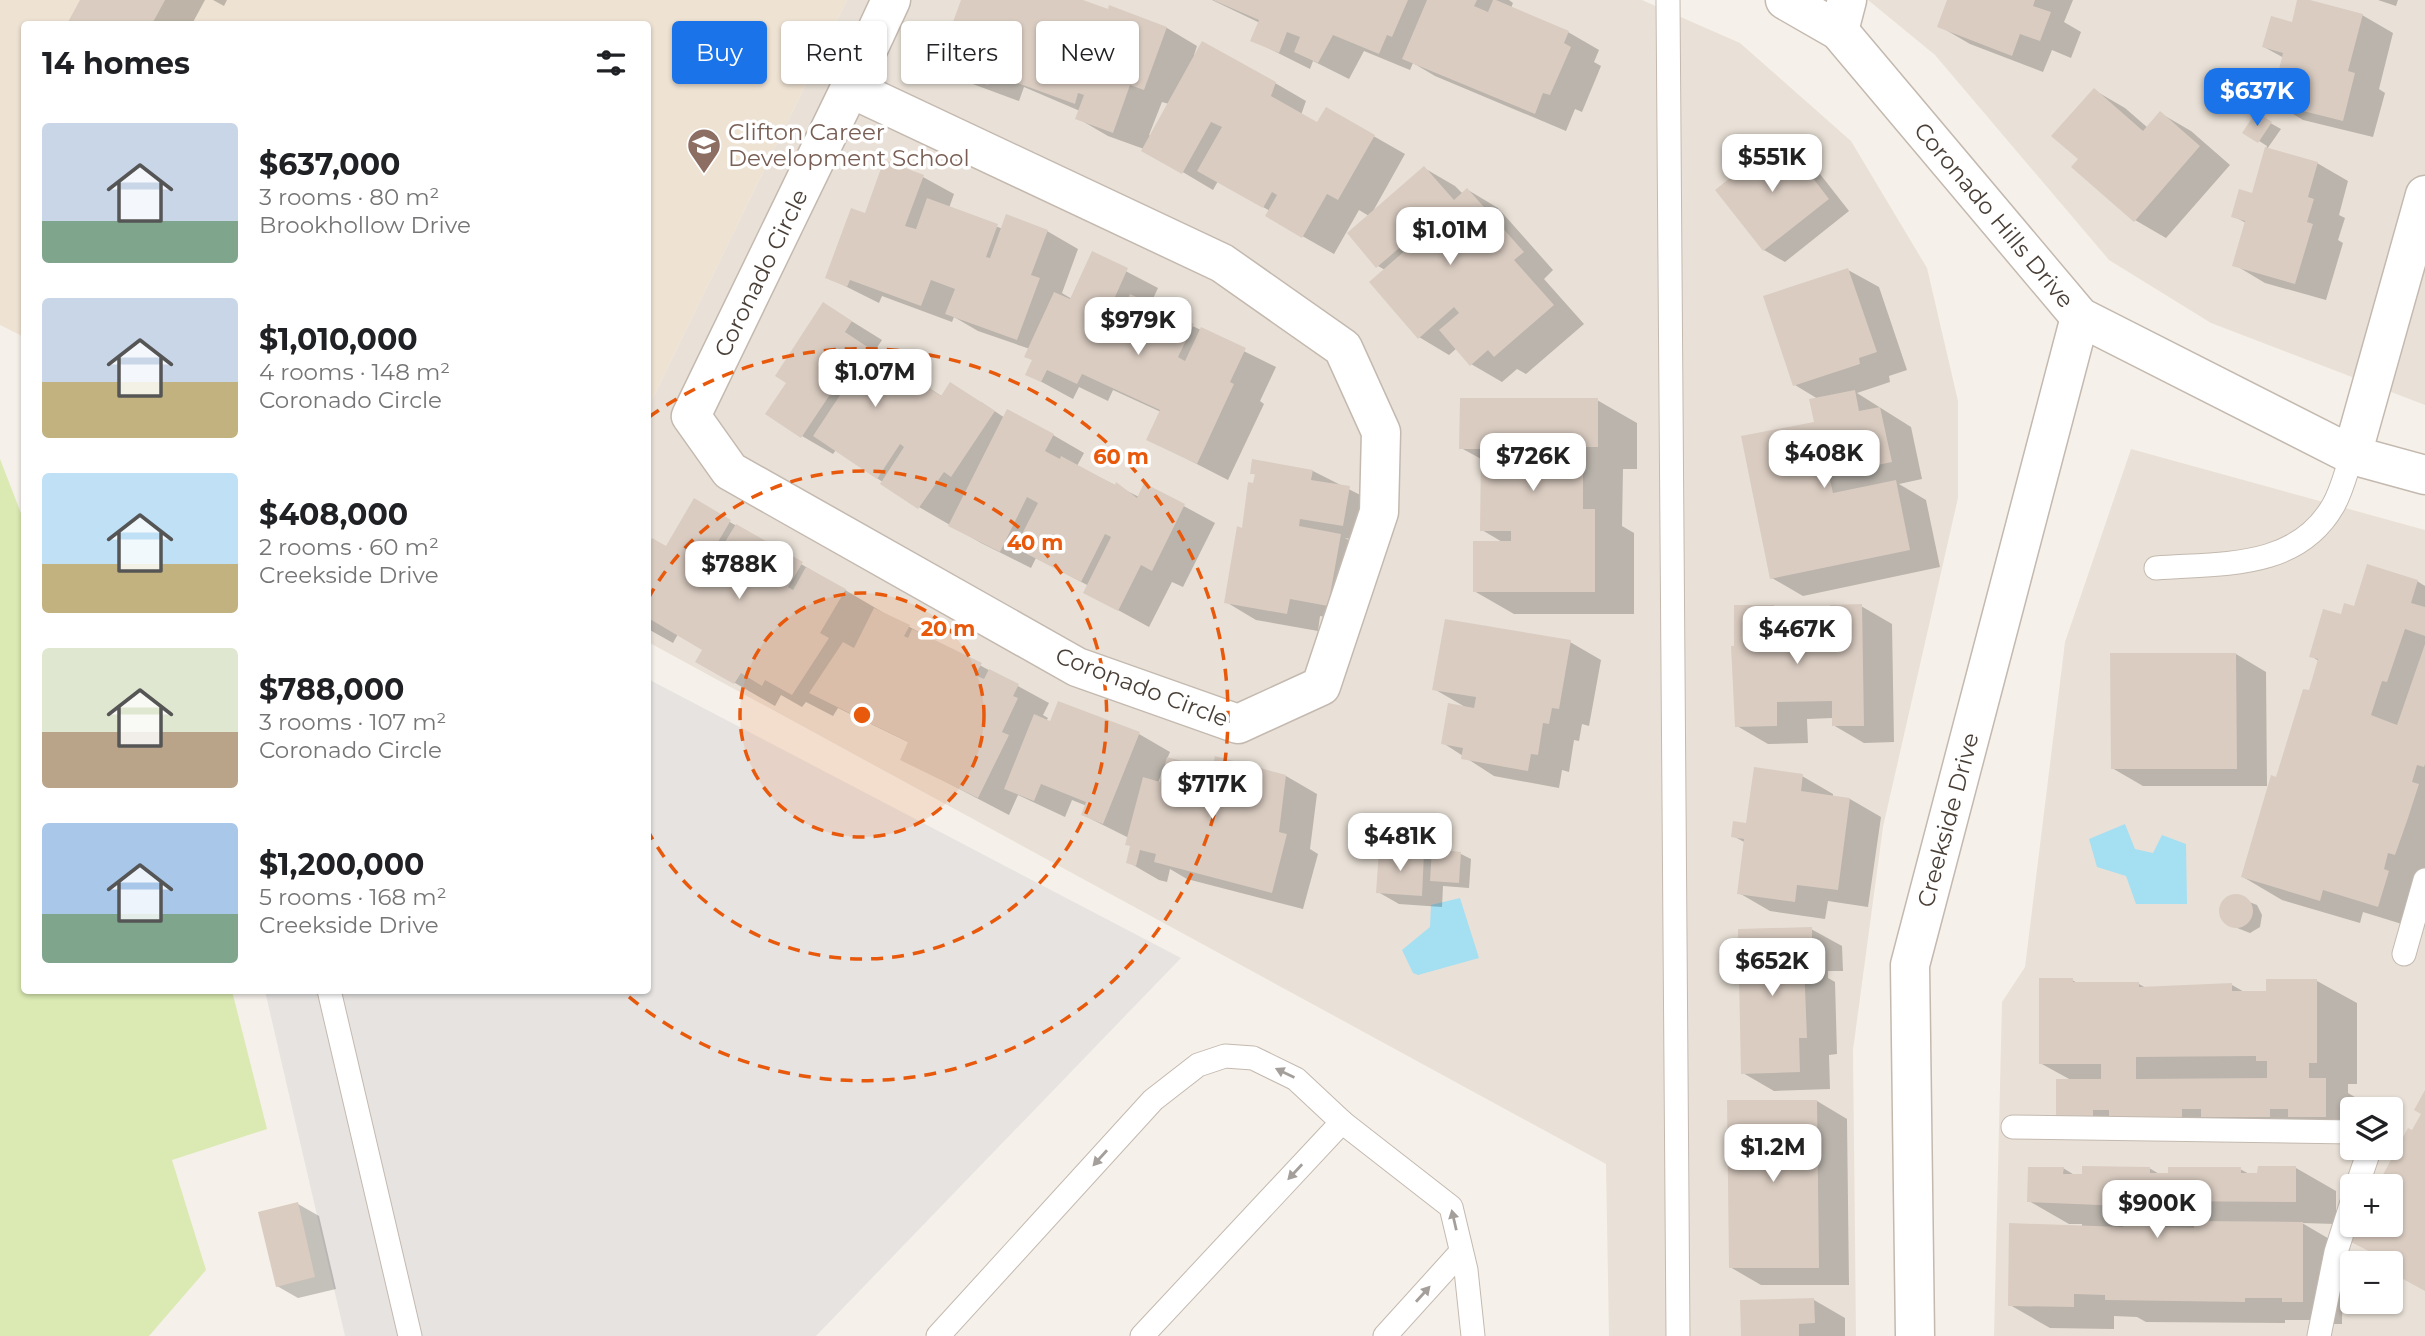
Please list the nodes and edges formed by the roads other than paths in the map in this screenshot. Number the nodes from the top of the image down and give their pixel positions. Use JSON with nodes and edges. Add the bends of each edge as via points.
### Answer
{"nodes":[{"id":1,"x":891,"y":0,"type":"edge"},
{"id":2,"x":1668,"y":0,"type":"edge"},
{"id":3,"x":1785,"y":0,"type":"edge"},
{"id":4,"x":1843,"y":16,"type":"edge"},
{"id":5,"x":850,"y":88,"type":"junction"},
{"id":6,"x":2425,"y":195,"type":"edge"},
{"id":7,"x":2080,"y":317,"type":"junction"},
{"id":8,"x":2352,"y":455,"type":"junction"},
{"id":9,"x":2425,"y":475,"type":"edge"},
{"id":10,"x":2156,"y":568,"type":"dead end"},
{"id":11,"x":2425,"y":880,"type":"edge"},
{"id":12,"x":2404,"y":954,"type":"dead end"},
{"id":13,"x":330,"y":994,"type":"edge"},
{"id":14,"x":1342,"y":1122,"type":"junction"},
{"id":15,"x":2013,"y":1127,"type":"dead end"},
{"id":16,"x":2340,"y":1132,"type":"edge"},
{"id":17,"x":2341,"y":1237,"type":"edge"},
{"id":18,"x":1461,"y":1252,"type":"junction"},
{"id":19,"x":410,"y":1336,"type":"edge"},
{"id":20,"x":938,"y":1336,"type":"edge"},
{"id":21,"x":1142,"y":1336,"type":"edge"},
{"id":22,"x":1385,"y":1336,"type":"edge"},
{"id":23,"x":1473,"y":1336,"type":"edge"},
{"id":24,"x":1678,"y":1336,"type":"edge"},
{"id":25,"x":1915,"y":1336,"type":"edge"},
{"id":26,"x":2319,"y":1336,"type":"edge"}],
"edges":[{"from":1,"to":5,"type":"street","name":"Coronado Circle"},
{"from":2,"to":24,"type":"lane"},
{"from":3,"to":4,"type":"street","name":"Coronado Hills Drive"},
{"from":4,"to":7,"type":"street","name":"Coronado Hills Drive"},
{"from":5,"to":5,"type":"street","name":"Coronado Circle","via":[[691,415],[730,471],[1077,667],[1238,724],[1321,686],[1379,512],[1381,432],[1343,348],[1222,263]]},
{"from":6,"to":8,"type":"street"},
{"from":7,"to":8,"type":"street","name":"Coronado Hills Drive"},
{"from":7,"to":25,"type":"street","name":"Creekside Drive","via":[[1910,965]]},
{"from":8,"to":9,"type":"street","name":"Coronado Hills Drive"},
{"from":8,"to":10,"type":"lane","via":[[2334,505],[2297,546],[2266,559]]},
{"from":11,"to":12,"type":"lane"},
{"from":13,"to":19,"type":"lane"},
{"from":18,"to":14,"type":"lane","one_way":true,"via":[[1451,1207]]},
{"from":14,"to":20,"type":"lane","one_way":true,"via":[[1296,1079],[1254,1058],[1225,1056],[1198,1065],[1153,1100]]},
{"from":14,"to":21,"type":"lane","one_way":true},
{"from":15,"to":16,"type":"lane"},
{"from":17,"to":26,"type":"lane"},
{"from":22,"to":18,"type":"lane","one_way":true},
{"from":18,"to":23,"type":"lane"}]}
